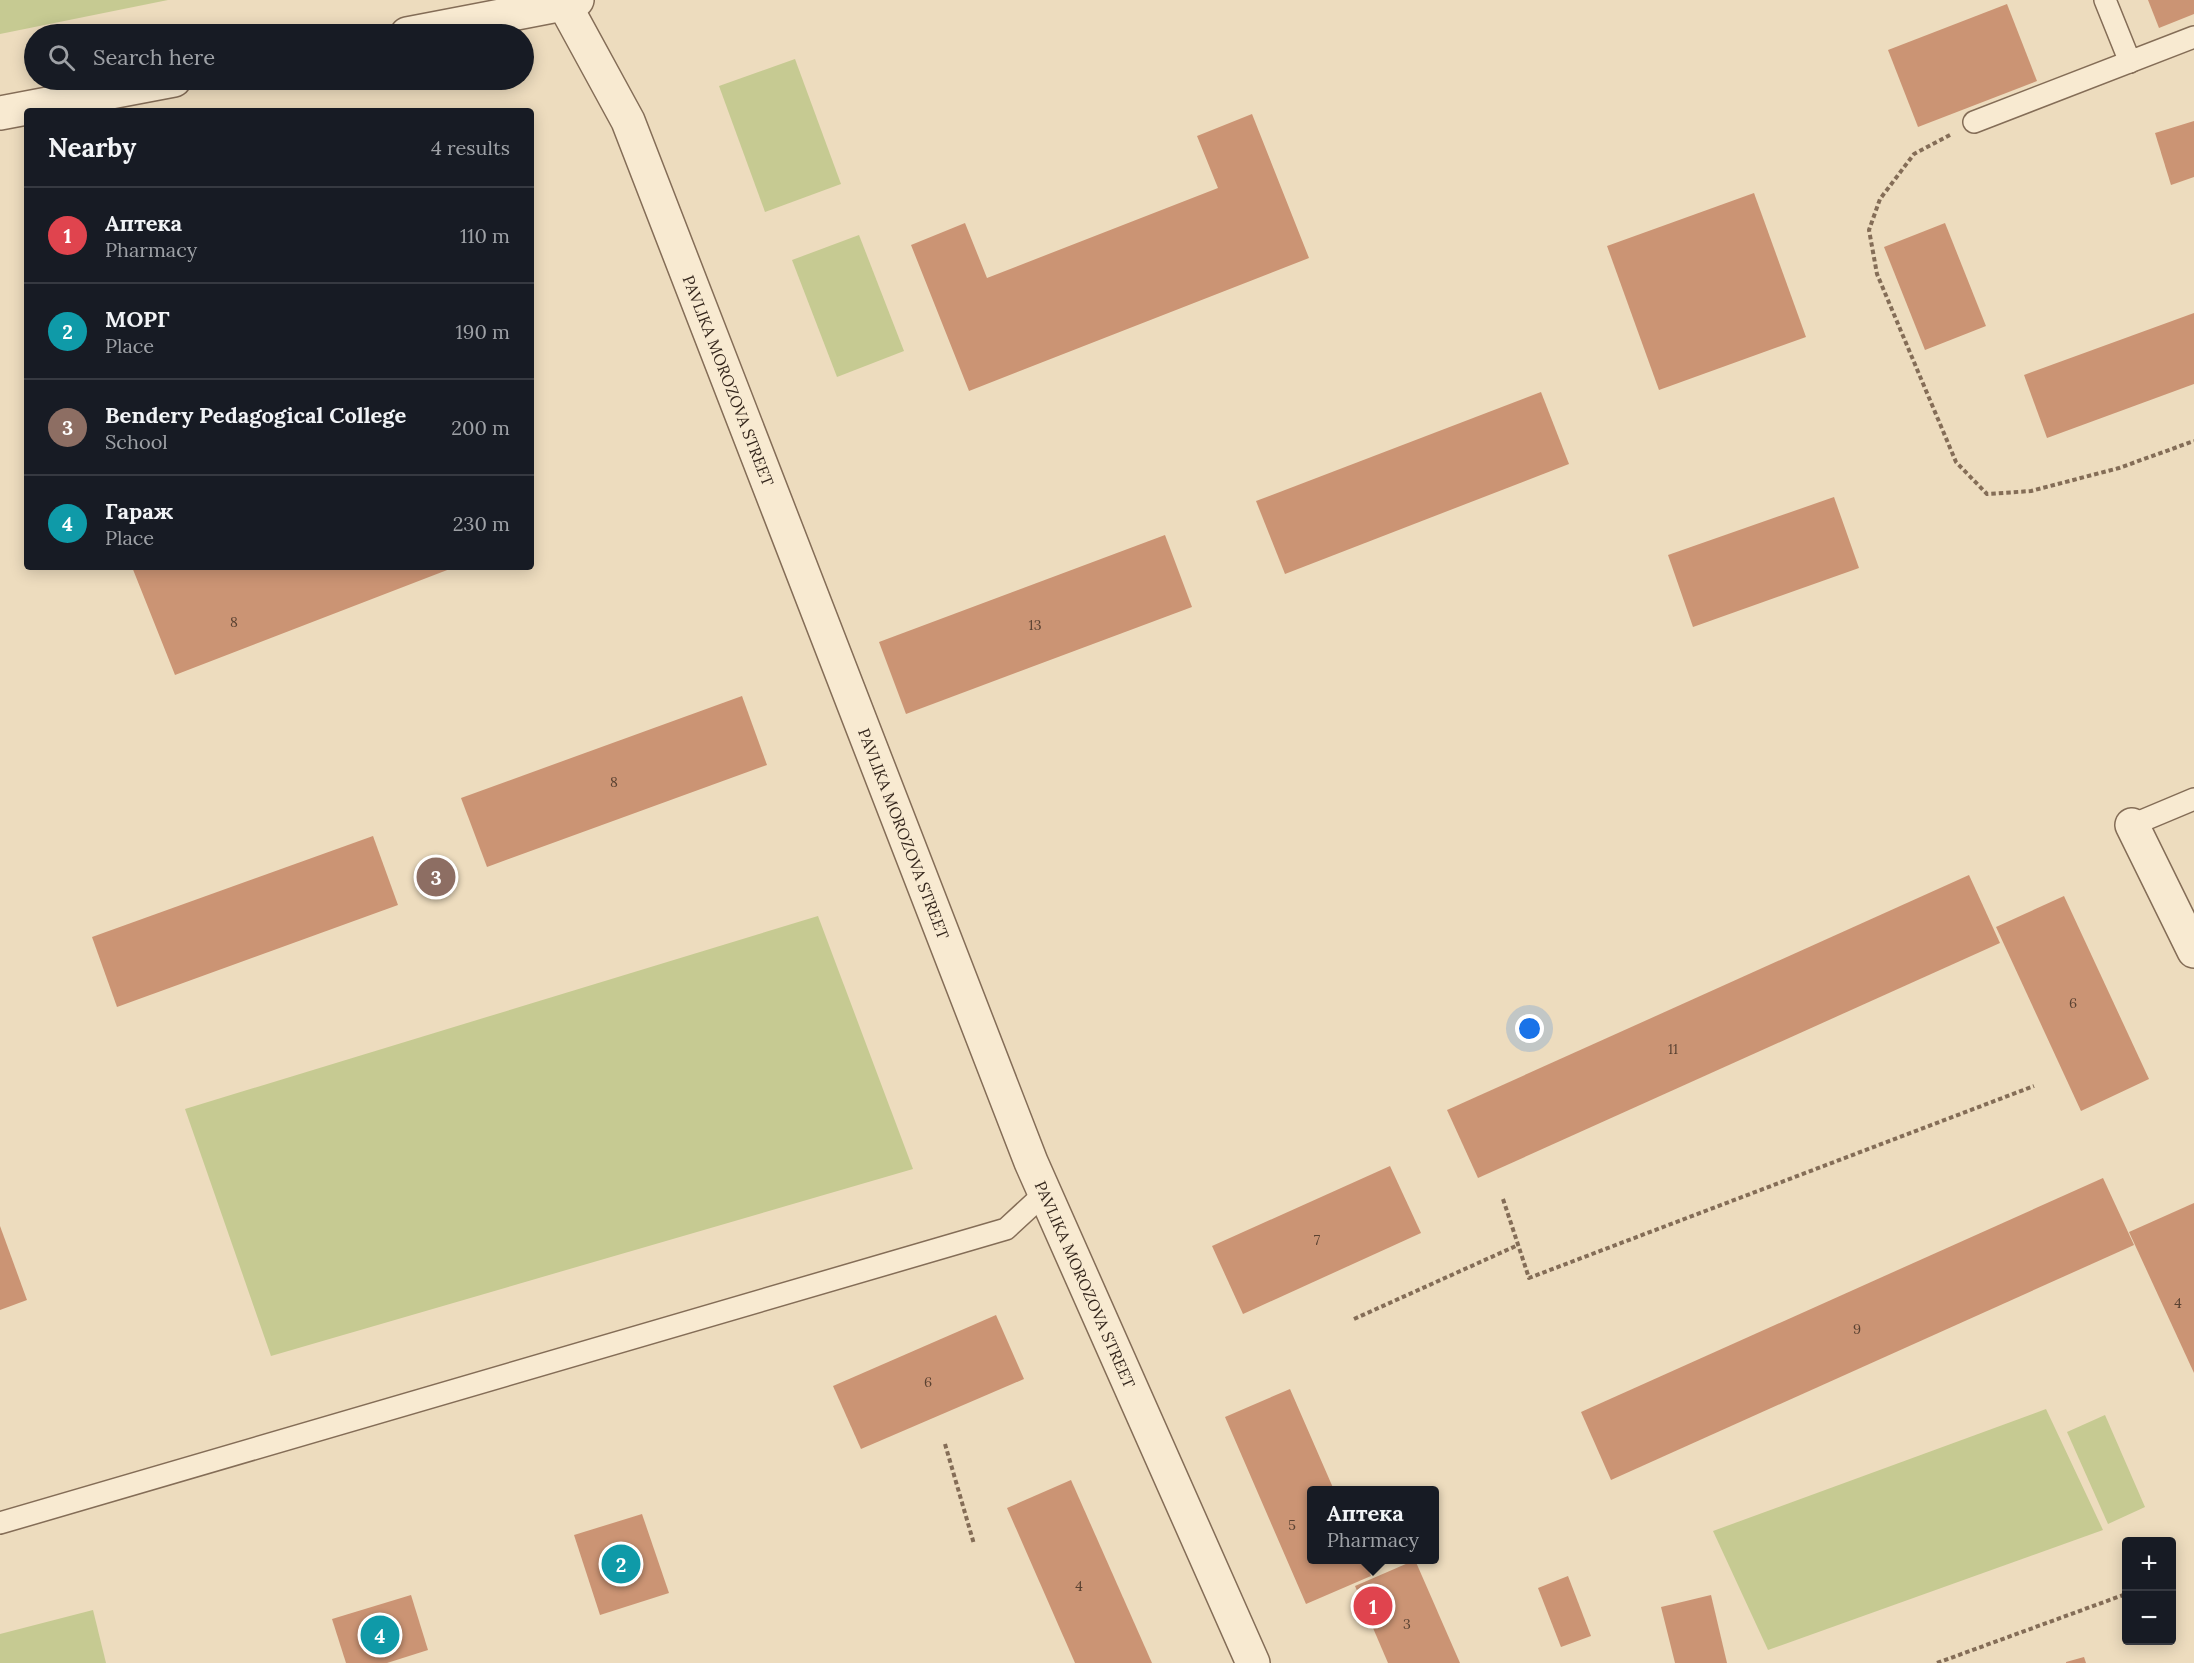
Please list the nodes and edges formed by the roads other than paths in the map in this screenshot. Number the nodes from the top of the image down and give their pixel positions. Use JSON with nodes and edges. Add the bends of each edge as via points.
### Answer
{"nodes":[{"id":1,"x":2105,"y":0,"type":"edge"},
{"id":2,"x":567,"y":2,"type":"edge"},
{"id":3,"x":457,"y":24,"type":"edge"},
{"id":4,"x":2194,"y":37,"type":"edge"},
{"id":5,"x":2130,"y":62,"type":"junction"},
{"id":6,"x":121,"y":90,"type":"edge"},
{"id":7,"x":24,"y":108,"type":"edge"},
{"id":8,"x":26,"y":108,"type":"edge"},
{"id":9,"x":0,"y":113,"type":"edge"},
{"id":10,"x":1974,"y":122,"type":"road end"},
{"id":11,"x":2194,"y":800,"type":"edge"},
{"id":12,"x":2132,"y":825,"type":"joint"},
{"id":13,"x":2194,"y":951,"type":"edge"},
{"id":14,"x":1045,"y":1194,"type":"junction"},
{"id":15,"x":0,"y":1523,"type":"edge"},
{"id":16,"x":1253,"y":1663,"type":"edge"}],
"edges":[{"from":1,"to":5,"type":"lane"},
{"from":2,"to":3,"type":"street"},
{"from":2,"to":14,"type":"street","name":"PAVLIKA MOROZOVA STREET","via":[[628,121]]},
{"from":4,"to":5,"type":"lane"},
{"from":5,"to":10,"type":"lane"},
{"from":6,"to":8,"type":"street"},
{"from":7,"to":9,"type":"street"},
{"from":11,"to":12,"type":"lane"},
{"from":12,"to":13,"type":"street"},
{"from":14,"to":15,"type":"lane","via":[[1006,1229]]},
{"from":14,"to":16,"type":"street","name":"PAVLIKA MOROZOVA STREET"}]}
